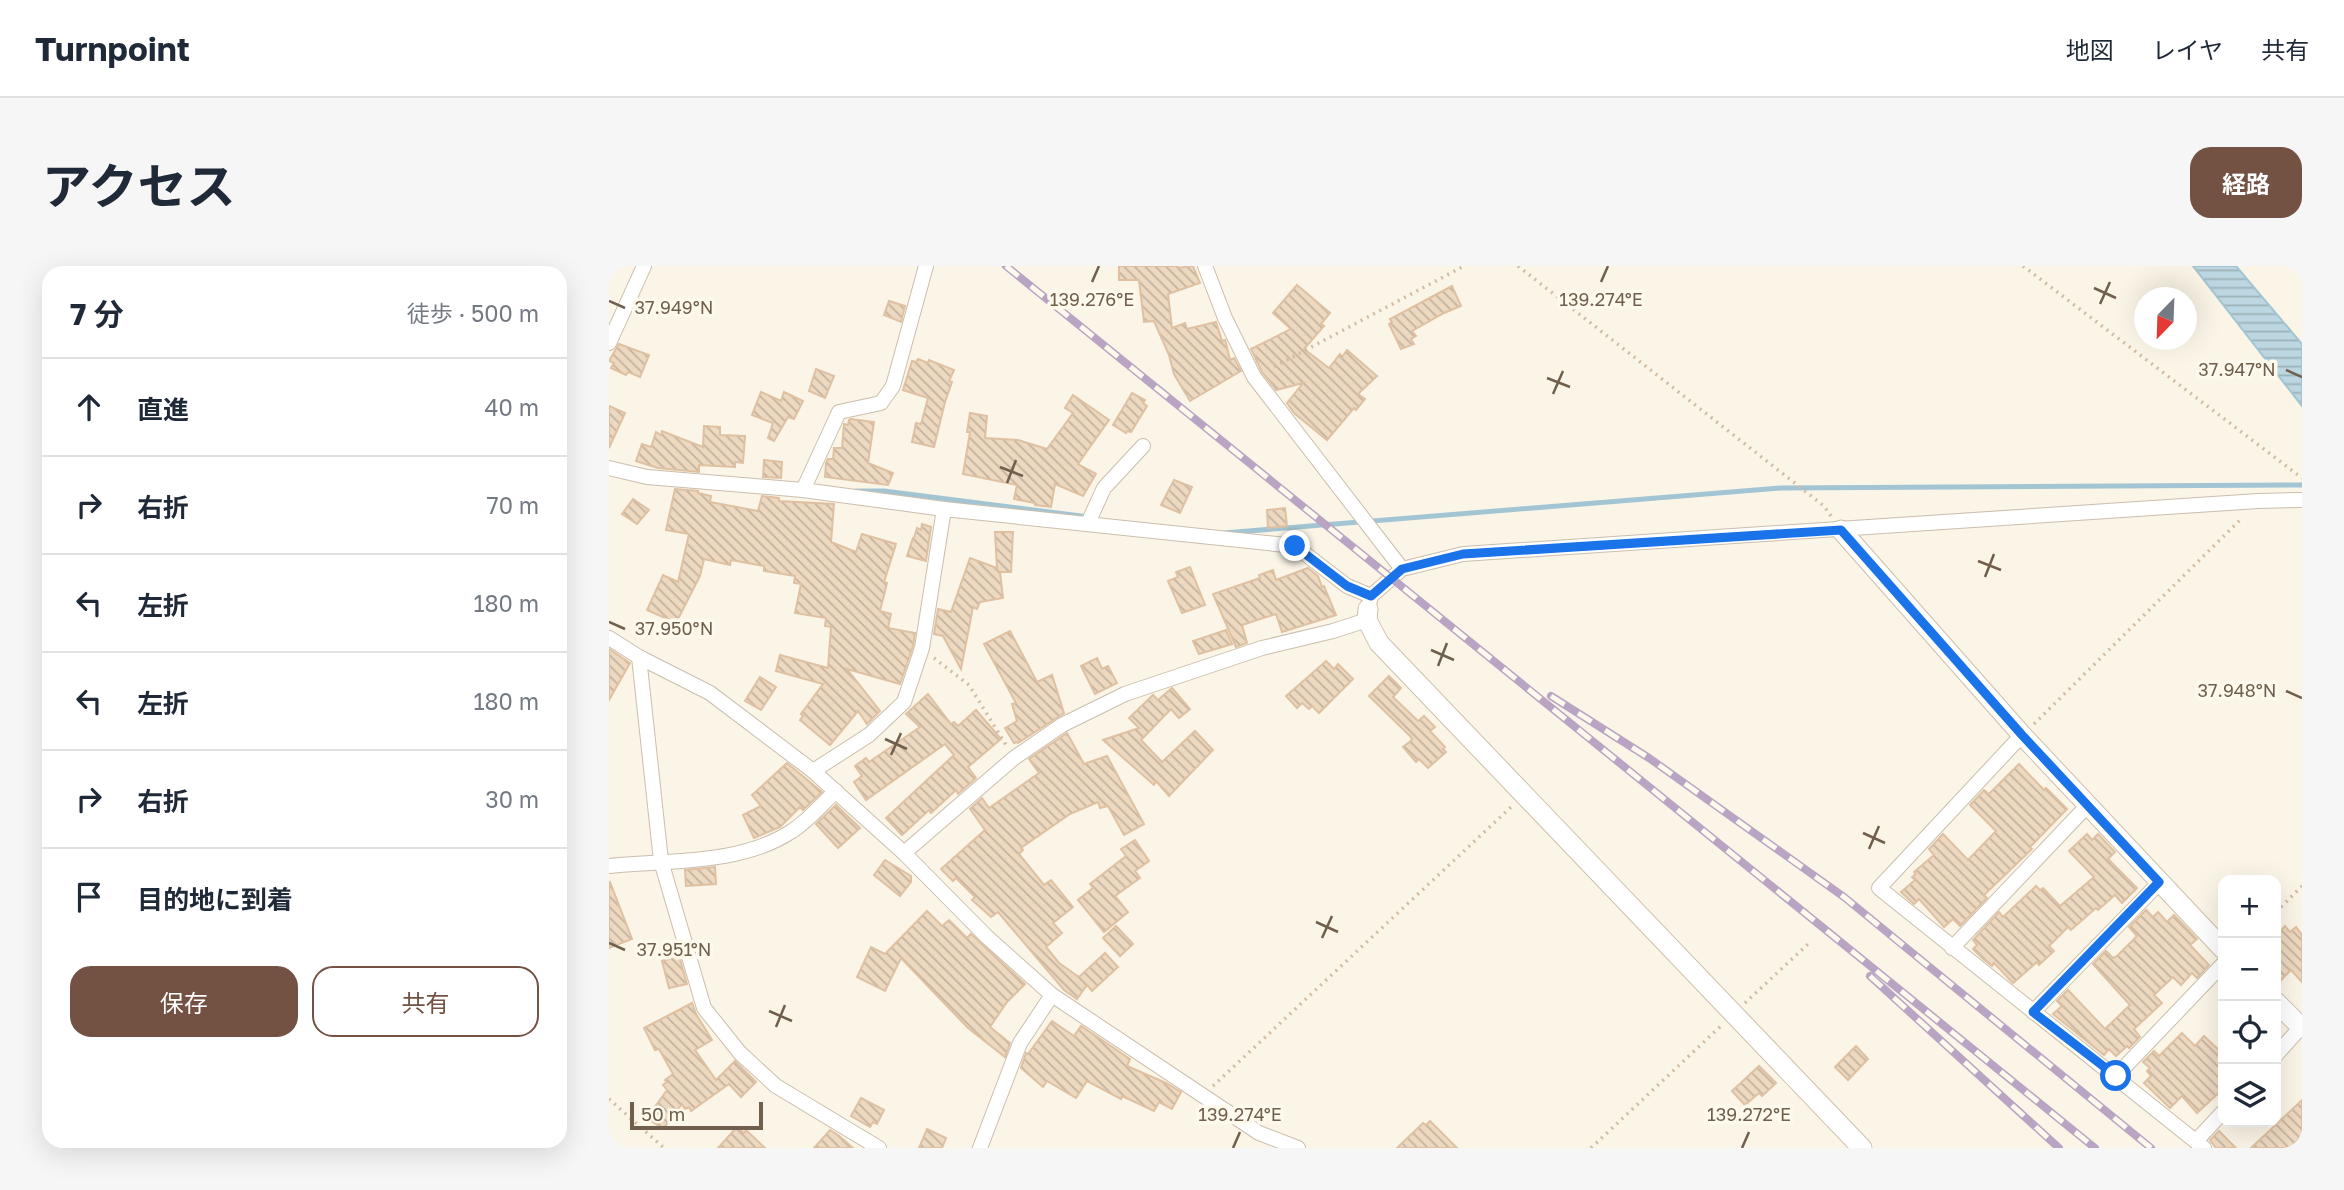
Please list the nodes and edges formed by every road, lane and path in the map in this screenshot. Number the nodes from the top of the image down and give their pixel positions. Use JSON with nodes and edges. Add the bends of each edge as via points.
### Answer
{"nodes":[{"id":1,"x":644,"y":266,"type":"edge"},
{"id":2,"x":926,"y":266,"type":"edge"},
{"id":3,"x":1205,"y":266,"type":"edge"},
{"id":4,"x":1464,"y":266,"type":"edge"},
{"id":5,"x":1518,"y":266,"type":"edge"},
{"id":6,"x":2024,"y":266,"type":"edge"},
{"id":7,"x":609,"y":343,"type":"edge"},
{"id":8,"x":1254,"y":377,"type":"junction"},
{"id":9,"x":1143,"y":446,"type":"dead end"},
{"id":10,"x":609,"y":468,"type":"edge"},
{"id":11,"x":2302,"y":478,"type":"edge"},
{"id":12,"x":803,"y":490,"type":"junction"},
{"id":13,"x":2302,"y":500,"type":"edge"},
{"id":14,"x":2258,"y":501,"type":"junction"},
{"id":15,"x":944,"y":509,"type":"junction"},
{"id":16,"x":1088,"y":523,"type":"junction"},
{"id":17,"x":1841,"y":530,"type":"junction"},
{"id":18,"x":1402,"y":569,"type":"junction"},
{"id":19,"x":1369,"y":608,"type":"junction"},
{"id":20,"x":609,"y":639,"type":"edge"},
{"id":21,"x":922,"y":648,"type":"junction"},
{"id":22,"x":639,"y":657,"type":"junction"},
{"id":23,"x":2022,"y":735,"type":"junction"},
{"id":24,"x":1014,"y":758,"type":"junction"},
{"id":25,"x":813,"y":771,"type":"junction"},
{"id":26,"x":836,"y":791,"type":"junction"},
{"id":27,"x":1523,"y":796,"type":"junction"},
{"id":28,"x":2088,"y":805,"type":"junction"},
{"id":29,"x":904,"y":853,"type":"junction"},
{"id":30,"x":661,"y":861,"type":"junction"},
{"id":31,"x":609,"y":866,"type":"edge"},
{"id":32,"x":2159,"y":882,"type":"junction"},
{"id":33,"x":2302,"y":886,"type":"edge"},
{"id":34,"x":2281,"y":907,"type":"edge"},
{"id":35,"x":1808,"y":944,"type":"dead end"},
{"id":36,"x":2218,"y":944,"type":"edge"},
{"id":37,"x":1952,"y":948,"type":"junction"},
{"id":38,"x":2218,"y":969,"type":"edge"},
{"id":39,"x":1052,"y":995,"type":"junction"},
{"id":40,"x":2281,"y":1007,"type":"edge"},
{"id":41,"x":2033,"y":1012,"type":"junction"},
{"id":42,"x":1733,"y":1014,"type":"junction"},
{"id":43,"x":2302,"y":1028,"type":"edge"},
{"id":44,"x":2281,"y":1050,"type":"edge"},
{"id":45,"x":2116,"y":1076,"type":"junction"},
{"id":46,"x":1202,"y":1096,"type":"junction"},
{"id":47,"x":609,"y":1099,"type":"edge"},
{"id":48,"x":2218,"y":1119,"type":"edge"},
{"id":49,"x":2200,"y":1145,"type":"edge"},
{"id":50,"x":664,"y":1148,"type":"edge"},
{"id":51,"x":879,"y":1148,"type":"edge"},
{"id":52,"x":980,"y":1148,"type":"edge"},
{"id":53,"x":1298,"y":1148,"type":"edge"},
{"id":54,"x":1591,"y":1148,"type":"edge"},
{"id":55,"x":1862,"y":1148,"type":"edge"}],
"edges":[{"from":1,"to":7,"type":"street"},
{"from":2,"to":12,"type":"street","via":[[893,386],[881,403],[839,412]]},
{"from":3,"to":8,"type":"street"},
{"from":4,"to":8,"type":"path"},
{"from":5,"to":17,"type":"path","via":[[1825,506]]},
{"from":6,"to":11,"type":"path"},
{"from":8,"to":18,"type":"street"},
{"from":9,"to":16,"type":"street","via":[[1104,488]]},
{"from":10,"to":12,"type":"street","via":[[647,477]]},
{"from":12,"to":15,"type":"street"},
{"from":13,"to":14,"type":"street"},
{"from":14,"to":17,"type":"street"},
{"from":14,"to":23,"type":"path"},
{"from":15,"to":16,"type":"street"},
{"from":15,"to":21,"type":"street"},
{"from":16,"to":19,"type":"street","via":[[1295,546]]},
{"from":17,"to":18,"type":"street","via":[[1463,554]]},
{"from":17,"to":23,"type":"street"},
{"from":18,"to":19,"type":"street"},
{"from":19,"to":24,"type":"street","via":[[1333,631],[1262,648],[1125,694],[1062,725]]},
{"from":19,"to":27,"type":"street","via":[[1379,643]]},
{"from":20,"to":22,"type":"street"},
{"from":21,"to":24,"type":"path","via":[[969,685]]},
{"from":21,"to":25,"type":"street","via":[[904,702],[869,735]]},
{"from":22,"to":25,"type":"street","via":[[710,693]]},
{"from":22,"to":30,"type":"street"},
{"from":23,"to":28,"type":"street"},
{"from":23,"to":37,"type":"street","via":[[1879,888]]},
{"from":24,"to":29,"type":"street"},
{"from":25,"to":26,"type":"street"},
{"from":26,"to":29,"type":"street"},
{"from":26,"to":30,"type":"street","via":[[792,831],[755,848],[699,861]]},
{"from":27,"to":42,"type":"street"},
{"from":27,"to":46,"type":"path"},
{"from":28,"to":32,"type":"street"},
{"from":28,"to":37,"type":"street"},
{"from":29,"to":39,"type":"street"},
{"from":30,"to":31,"type":"street"},
{"from":30,"to":51,"type":"street","via":[[704,1008],[740,1053],[776,1086]]},
{"from":32,"to":36,"type":"street"},
{"from":32,"to":41,"type":"street"},
{"from":33,"to":34,"type":"path"},
{"from":35,"to":42,"type":"path"},
{"from":37,"to":41,"type":"street"},
{"from":38,"to":45,"type":"street"},
{"from":39,"to":46,"type":"street"},
{"from":39,"to":52,"type":"street","via":[[1020,1043]]},
{"from":40,"to":43,"type":"street"},
{"from":41,"to":45,"type":"street"},
{"from":42,"to":54,"type":"path"},
{"from":42,"to":55,"type":"street"},
{"from":43,"to":44,"type":"street"},
{"from":45,"to":49,"type":"street"},
{"from":46,"to":53,"type":"street","via":[[1259,1132]]},
{"from":47,"to":50,"type":"path"},
{"from":48,"to":49,"type":"street"}]}
